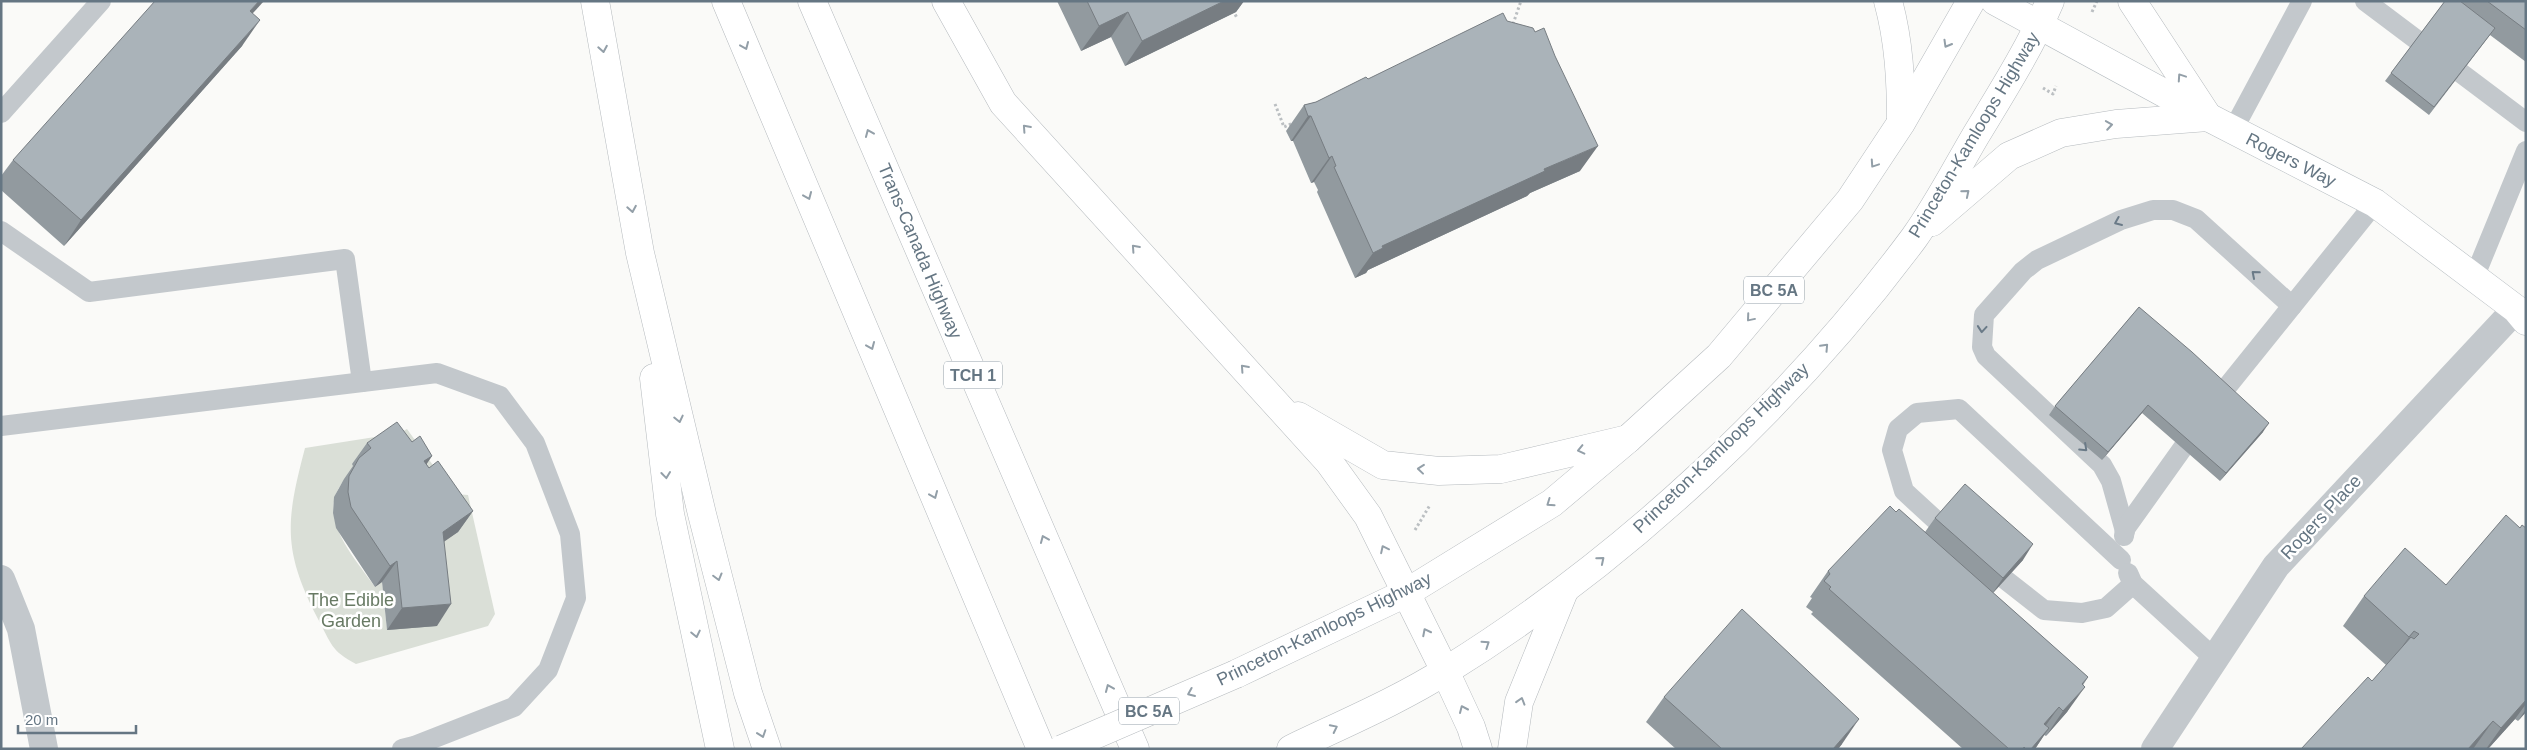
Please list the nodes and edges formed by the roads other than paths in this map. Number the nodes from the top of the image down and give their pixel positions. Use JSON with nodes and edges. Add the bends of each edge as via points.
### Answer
{"nodes":[{"id":1,"x":101,"y":1,"type":"edge"},
{"id":2,"x":595,"y":1,"type":"edge"},
{"id":3,"x":726,"y":1,"type":"edge"},
{"id":4,"x":812,"y":1,"type":"edge"},
{"id":5,"x":946,"y":1,"type":"edge"},
{"id":6,"x":1888,"y":1,"type":"edge"},
{"id":7,"x":1971,"y":1,"type":"edge"},
{"id":8,"x":1995,"y":1,"type":"edge"},
{"id":9,"x":2050,"y":1,"type":"edge"},
{"id":10,"x":2132,"y":1,"type":"edge"},
{"id":11,"x":2302,"y":1,"type":"edge"},
{"id":12,"x":2365,"y":1,"type":"edge"},
{"id":13,"x":2039,"y":26,"type":"junction"},
{"id":14,"x":1,"y":113,"type":"edge"},
{"id":15,"x":2208,"y":117,"type":"junction"},
{"id":16,"x":2526,"y":122,"type":"edge"},
{"id":17,"x":1901,"y":124,"type":"junction"},
{"id":18,"x":2233,"y":130,"type":"junction"},
{"id":19,"x":2526,"y":151,"type":"edge"},
{"id":20,"x":2375,"y":203,"type":"junction"},
{"id":21,"x":1,"y":231,"type":"edge"},
{"id":22,"x":1916,"y":236,"type":"junction"},
{"id":23,"x":640,"y":253,"type":"junction"},
{"id":24,"x":2474,"y":278,"type":"junction"},
{"id":25,"x":2292,"y":306,"type":"junction"},
{"id":26,"x":2521,"y":315,"type":"edge"},
{"id":27,"x":362,"y":382,"type":"junction"},
{"id":28,"x":1277,"y":404,"type":"junction"},
{"id":29,"x":1,"y":426,"type":"edge"},
{"id":30,"x":1628,"y":439,"type":"junction"},
{"id":31,"x":2125,"y":531,"type":"junction"},
{"id":32,"x":2121,"y":560,"type":"junction"},
{"id":33,"x":1,"y":579,"type":"edge"},
{"id":34,"x":2133,"y":584,"type":"junction"},
{"id":35,"x":1564,"y":591,"type":"junction"},
{"id":36,"x":1406,"y":593,"type":"junction"},
{"id":37,"x":2214,"y":658,"type":"junction"},
{"id":38,"x":1446,"y":671,"type":"junction"},
{"id":39,"x":44,"y":749,"type":"edge"},
{"id":40,"x":402,"y":749,"type":"edge"},
{"id":41,"x":720,"y":749,"type":"edge"},
{"id":42,"x":767,"y":749,"type":"edge"},
{"id":43,"x":1041,"y":749,"type":"edge"},
{"id":44,"x":1062,"y":749,"type":"edge"},
{"id":45,"x":1135,"y":749,"type":"edge"},
{"id":46,"x":1290,"y":749,"type":"edge"},
{"id":47,"x":1478,"y":749,"type":"edge"},
{"id":48,"x":1512,"y":749,"type":"edge"},
{"id":49,"x":2155,"y":749,"type":"edge"}],
"edges":[{"from":1,"to":14,"type":"lane"},
{"from":2,"to":23,"type":"main road","one_way":true},
{"from":3,"to":43,"type":"main road","one_way":true},
{"from":45,"to":4,"type":"main road","name":"Trans-Canada Highway","number":"TCH 1","one_way":true},
{"from":28,"to":5,"type":"main road","one_way":true,"via":[[1003,103]]},
{"from":6,"to":17,"type":"main road","via":[[1901,74]]},
{"from":7,"to":17,"type":"main road","name":"Princeton-Kamloops Highway","number":"BC 5A","one_way":true},
{"from":8,"to":13,"type":"main road","name":"Rogers Way"},
{"from":9,"to":13,"type":"main road","name":"Princeton-Kamloops Highway"},
{"from":15,"to":10,"type":"main road","one_way":true},
{"from":11,"to":18,"type":"lane"},
{"from":12,"to":16,"type":"lane"},
{"from":13,"to":15,"type":"main road","name":"Rogers Way"},
{"from":13,"to":22,"type":"main road","name":"Princeton-Kamloops Highway"},
{"from":15,"to":18,"type":"main road","name":"Rogers Way"},
{"from":22,"to":15,"type":"main road","one_way":true,"via":[[2010,156],[2061,133],[2116,124]]},
{"from":17,"to":30,"type":"main road","name":"Princeton-Kamloops Highway","number":"BC 5A","one_way":true,"via":[[1850,200],[1719,356]]},
{"from":18,"to":20,"type":"main road","name":"Rogers Way"},
{"from":19,"to":24,"type":"lane"},
{"from":20,"to":24,"type":"main road","name":"Rogers Way"},
{"from":20,"to":25,"type":"lane"},
{"from":21,"to":27,"type":"lane","via":[[89,292],[345,259]]},
{"from":35,"to":22,"type":"main road","name":"Princeton-Kamloops Highway","one_way":true,"via":[[1672,500],[1768,408],[1841,330]]},
{"from":23,"to":41,"type":"main road","one_way":true,"via":[[670,514]]},
{"from":23,"to":42,"type":"main road","one_way":true,"via":[[702,514],[748,693]]},
{"from":24,"to":26,"type":"main road","name":"Rogers Way"},
{"from":25,"to":31,"type":"lane","via":[[2222,392]]},
{"from":25,"to":31,"type":"lane","one_way":true,"via":[[2196,219],[2173,210],[2153,210],[2121,220],[2037,260],[1984,315],[1982,347],[1986,356],[2102,465],[2112,481]]},
{"from":26,"to":37,"type":"street","name":"Rogers Place","via":[[2276,566]]},
{"from":27,"to":29,"type":"lane"},
{"from":27,"to":40,"type":"lane","via":[[437,373],[500,396],[535,443],[570,534],[576,598],[548,670],[514,707]]},
{"from":30,"to":28,"type":"main road","one_way":true,"via":[[1501,469],[1430,470],[1383,465]]},
{"from":36,"to":28,"type":"main road","one_way":true,"via":[[1368,516],[1329,462]]},
{"from":30,"to":36,"type":"main road","name":"Princeton-Kamloops Highway","number":"BC 5A","one_way":true,"via":[[1552,503]]},
{"from":31,"to":32,"type":"lane"},
{"from":32,"to":34,"type":"lane"},
{"from":32,"to":34,"type":"lane","via":[[1959,409],[1917,413],[1898,429],[1892,450],[1904,491],[1935,522],[2044,610],[2082,613],[2106,608]]},
{"from":33,"to":39,"type":"street","via":[[21,629]]},
{"from":34,"to":37,"type":"lane"},
{"from":38,"to":35,"type":"main road","name":"Princeton-Kamloops Highway","one_way":true},
{"from":48,"to":35,"type":"main road","one_way":true,"via":[[1519,702]]},
{"from":38,"to":36,"type":"main road","one_way":true},
{"from":36,"to":44,"type":"main road","name":"Princeton-Kamloops Highway","number":"BC 5A","one_way":true,"bridge":true,"via":[[1236,674]]},
{"from":37,"to":49,"type":"street","name":"Rogers Place"},
{"from":46,"to":38,"type":"main road","name":"Princeton-Kamloops Highway","one_way":true},
{"from":47,"to":38,"type":"main road","one_way":true}]}
